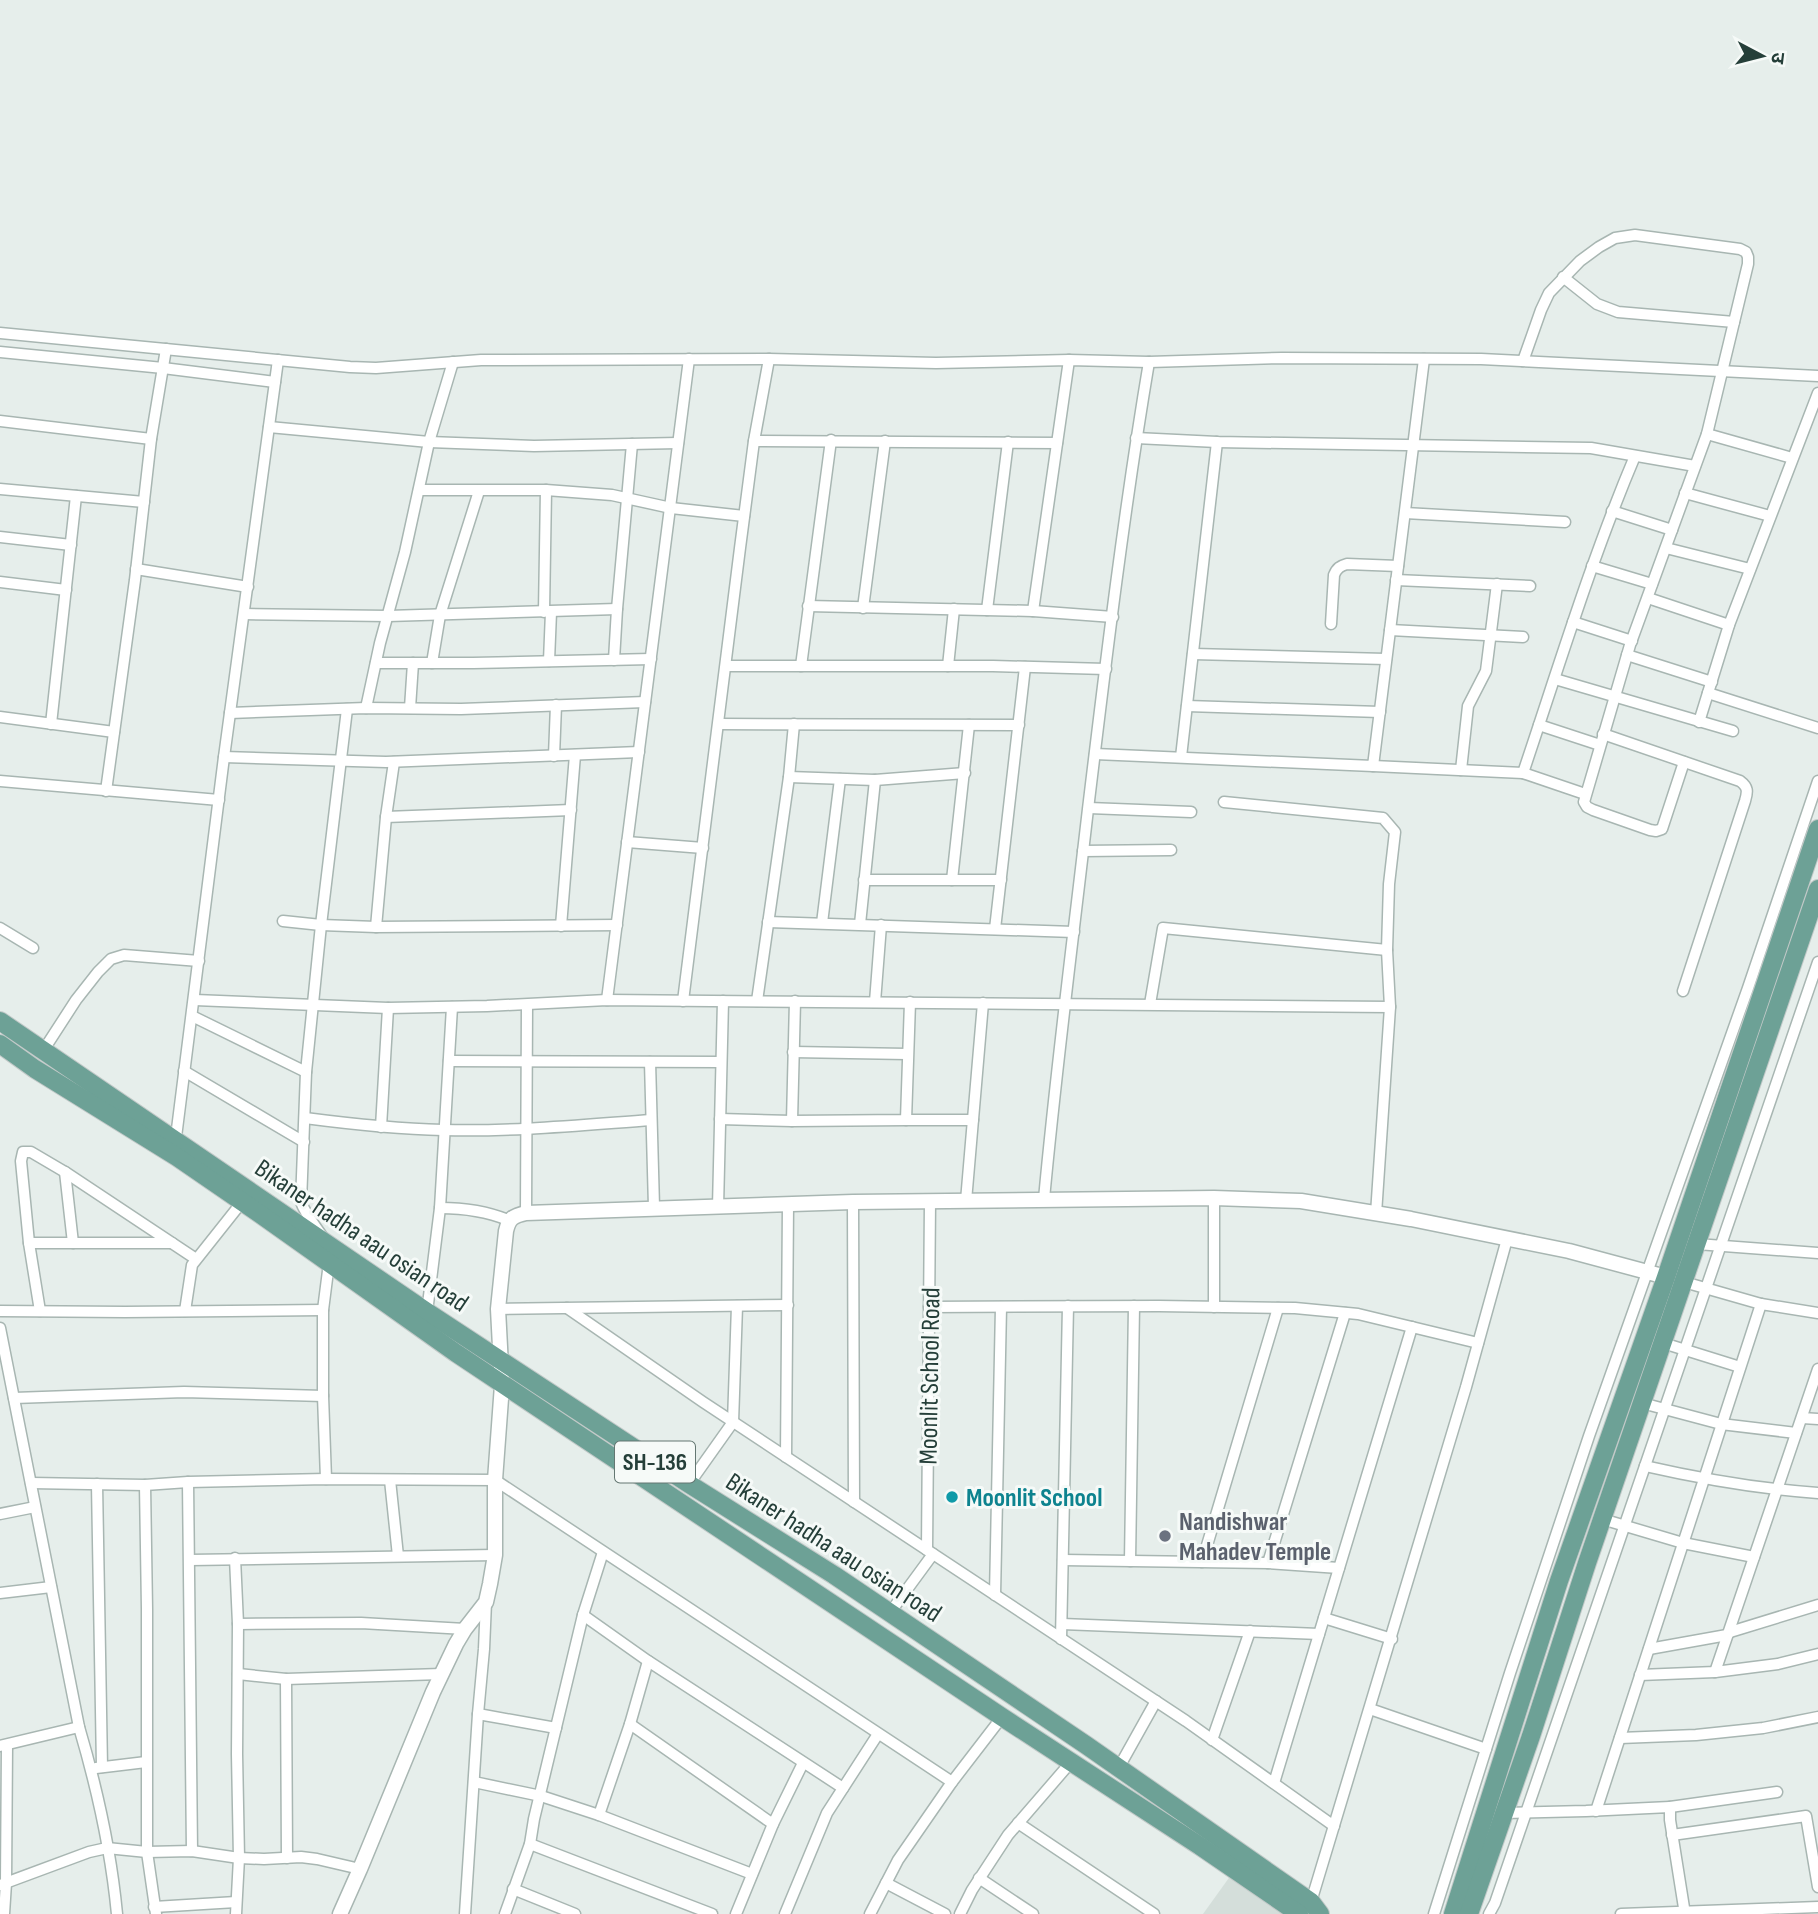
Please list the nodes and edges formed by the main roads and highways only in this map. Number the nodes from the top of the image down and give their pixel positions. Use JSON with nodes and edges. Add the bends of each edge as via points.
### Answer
{"nodes":[{"id":1,"x":1818,"y":829,"type":"edge"},
{"id":2,"x":1818,"y":889,"type":"edge"},
{"id":3,"x":0,"y":1021,"type":"edge"},
{"id":4,"x":0,"y":1044,"type":"edge"},
{"id":5,"x":175,"y":1148,"type":"junction"},
{"id":6,"x":329,"y":1254,"type":"junction"},
{"id":7,"x":1310,"y":1910,"type":"edge"},
{"id":8,"x":1453,"y":1914,"type":"edge"},
{"id":9,"x":1469,"y":1914,"type":"edge"}],
"edges":[{"from":1,"to":8,"type":"main road","via":[[1746,1017],[1666,1277],[1559,1581]]},
{"from":2,"to":9,"type":"main road"},
{"from":3,"to":5,"type":"main road","name":"Bikaner hadha aau osian road","number":"SH-136"},
{"from":4,"to":5,"type":"main road","name":"Bikaner hadha aau osian road","number":"SH-136","via":[[35,1069]]},
{"from":5,"to":6,"type":"main road","name":"Bikaner hadha aau osian road","number":"SH-136"},
{"from":5,"to":6,"type":"main road","name":"Bikaner hadha aau osian road","number":"SH-136","via":[[242,1202]]},
{"from":6,"to":7,"type":"main road","name":"Bikaner hadha aau osian road","number":"SH-136","via":[[427,1312],[834,1575],[1086,1745]]},
{"from":6,"to":7,"type":"main road","name":"Bikaner hadha aau osian road","number":"SH-136","via":[[502,1385],[1199,1846]]}]}
